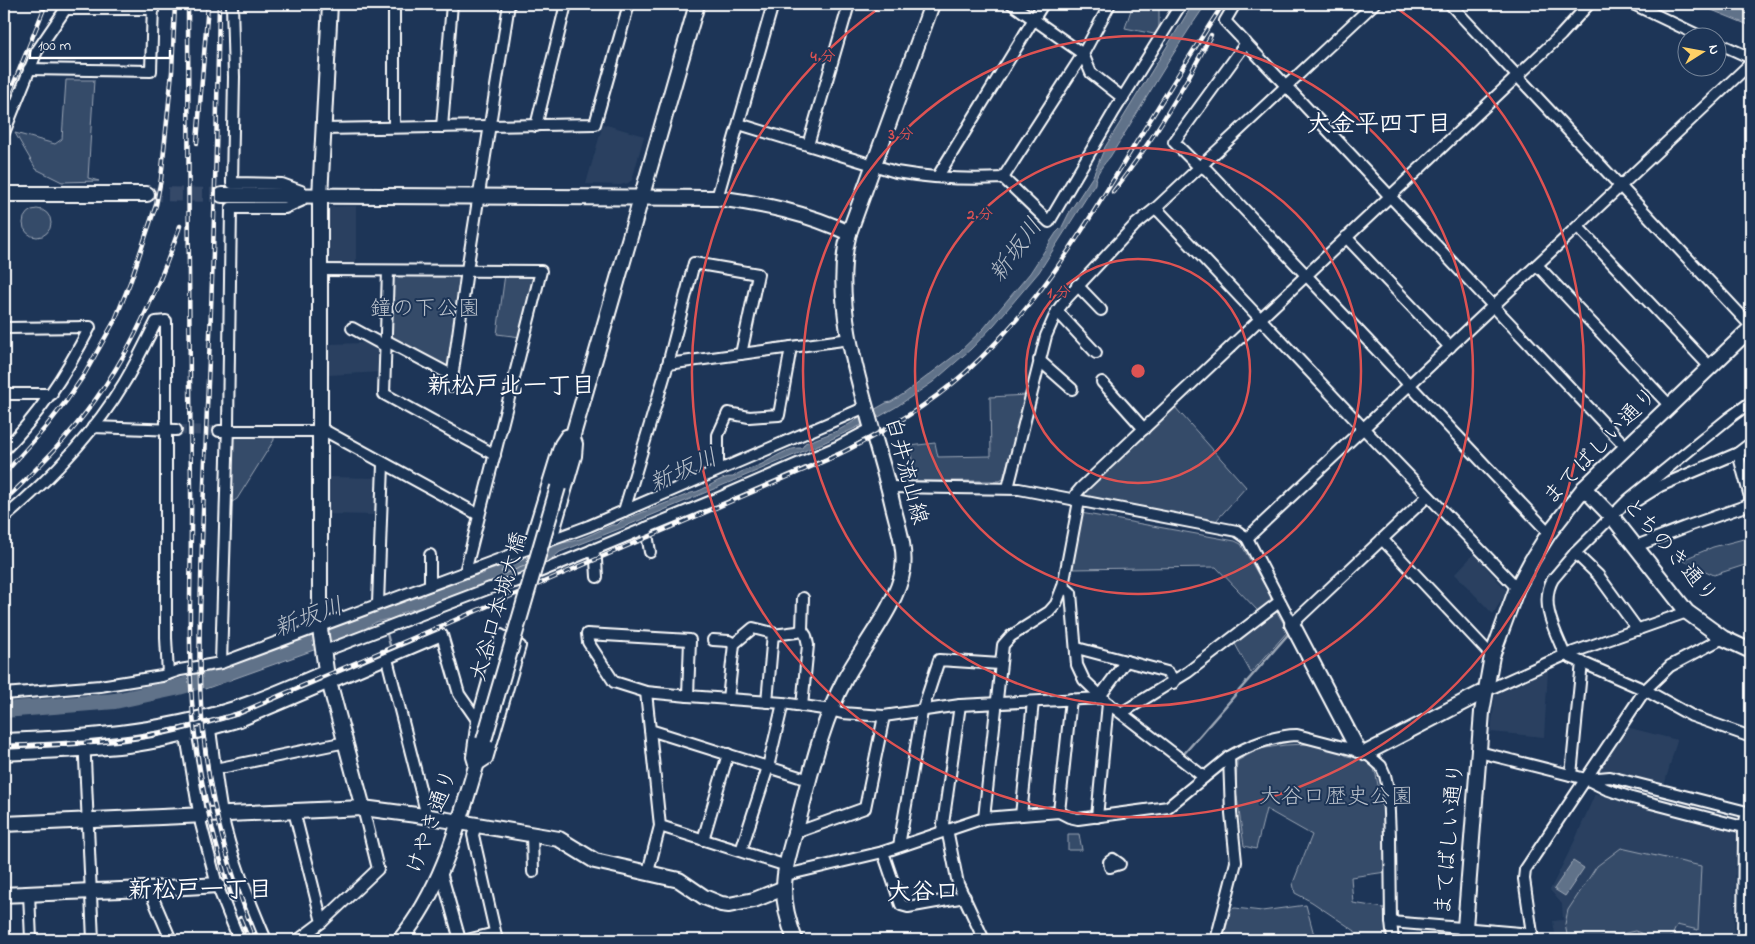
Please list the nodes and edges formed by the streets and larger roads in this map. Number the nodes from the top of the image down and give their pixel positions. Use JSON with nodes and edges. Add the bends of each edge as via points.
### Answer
{"nodes":[{"id":1,"x":232,"y":4,"type":"edge"},
{"id":2,"x":330,"y":4,"type":"edge"},
{"id":3,"x":394,"y":4,"type":"edge"},
{"id":4,"x":452,"y":4,"type":"edge"},
{"id":5,"x":509,"y":4,"type":"edge"},
{"id":6,"x":566,"y":4,"type":"edge"},
{"id":7,"x":629,"y":4,"type":"edge"},
{"id":8,"x":697,"y":4,"type":"edge"},
{"id":9,"x":773,"y":4,"type":"edge"},
{"id":10,"x":849,"y":4,"type":"edge"},
{"id":11,"x":932,"y":4,"type":"edge"},
{"id":12,"x":1012,"y":4,"type":"edge"},
{"id":13,"x":1043,"y":4,"type":"edge"},
{"id":14,"x":1110,"y":4,"type":"edge"},
{"id":15,"x":1181,"y":4,"type":"edge"},
{"id":16,"x":1235,"y":4,"type":"edge"},
{"id":17,"x":1374,"y":4,"type":"edge"},
{"id":18,"x":1450,"y":4,"type":"edge"},
{"id":19,"x":1589,"y":4,"type":"edge"},
{"id":20,"x":1633,"y":4,"type":"edge"},
{"id":21,"x":67,"y":6,"type":"edge"},
{"id":22,"x":153,"y":6,"type":"edge"},
{"id":23,"x":1034,"y":19,"type":"junction"},
{"id":24,"x":1683,"y":28,"type":"edge"},
{"id":25,"x":1246,"y":44,"type":"junction"},
{"id":26,"x":1728,"y":48,"type":"edge"},
{"id":27,"x":1083,"y":54,"type":"junction"},
{"id":28,"x":1751,"y":58,"type":"edge"},
{"id":29,"x":1751,"y":62,"type":"edge"},
{"id":30,"x":29,"y":68,"type":"junction"},
{"id":31,"x":1518,"y":75,"type":"junction"},
{"id":32,"x":1286,"y":86,"type":"junction"},
{"id":33,"x":1123,"y":98,"type":"junction"},
{"id":34,"x":739,"y":124,"type":"junction"},
{"id":35,"x":536,"y":126,"type":"junction"},
{"id":36,"x":394,"y":127,"type":"junction"},
{"id":37,"x":442,"y":127,"type":"junction"},
{"id":38,"x":490,"y":127,"type":"junction"},
{"id":39,"x":324,"y":129,"type":"junction"},
{"id":40,"x":4,"y":133,"type":"edge"},
{"id":41,"x":808,"y":145,"type":"junction"},
{"id":42,"x":874,"y":164,"type":"junction"},
{"id":43,"x":1200,"y":167,"type":"junction"},
{"id":44,"x":938,"y":176,"type":"junction"},
{"id":45,"x":1003,"y":178,"type":"junction"},
{"id":46,"x":1621,"y":185,"type":"junction"},
{"id":47,"x":4,"y":194,"type":"edge"},
{"id":48,"x":147,"y":194,"type":"tunnel mouth"},
{"id":49,"x":222,"y":195,"type":"tunnel mouth"},
{"id":50,"x":301,"y":196,"type":"junction"},
{"id":51,"x":1390,"y":196,"type":"junction"},
{"id":52,"x":320,"y":197,"type":"junction"},
{"id":53,"x":479,"y":197,"type":"junction"},
{"id":54,"x":641,"y":197,"type":"junction"},
{"id":55,"x":717,"y":198,"type":"junction"},
{"id":56,"x":1156,"y":208,"type":"junction"},
{"id":57,"x":1578,"y":227,"type":"junction"},
{"id":58,"x":849,"y":233,"type":"junction"},
{"id":59,"x":1346,"y":237,"type":"junction"},
{"id":60,"x":1537,"y":265,"type":"junction"},
{"id":61,"x":319,"y":270,"type":"junction"},
{"id":62,"x":388,"y":270,"type":"junction"},
{"id":63,"x":467,"y":270,"type":"junction"},
{"id":64,"x":1305,"y":275,"type":"junction"},
{"id":65,"x":1077,"y":285,"type":"junction"},
{"id":66,"x":1493,"y":306,"type":"junction"},
{"id":67,"x":1101,"y":310,"type":"dead end"},
{"id":68,"x":1057,"y":311,"type":"junction"},
{"id":69,"x":1260,"y":318,"type":"junction"},
{"id":70,"x":1751,"y":327,"type":"edge"},
{"id":71,"x":4,"y":328,"type":"edge"},
{"id":72,"x":352,"y":328,"type":"dead end"},
{"id":73,"x":850,"y":339,"type":"junction"},
{"id":74,"x":385,"y":343,"type":"junction"},
{"id":75,"x":791,"y":347,"type":"junction"},
{"id":76,"x":1450,"y":347,"type":"junction"},
{"id":77,"x":1096,"y":353,"type":"dead end"},
{"id":78,"x":741,"y":354,"type":"junction"},
{"id":79,"x":1039,"y":360,"type":"junction"},
{"id":80,"x":668,"y":364,"type":"junction"},
{"id":81,"x":1711,"y":368,"type":"junction"},
{"id":82,"x":1102,"y":382,"type":"dead end"},
{"id":83,"x":1409,"y":385,"type":"junction"},
{"id":84,"x":1072,"y":389,"type":"dead end"},
{"id":85,"x":4,"y":394,"type":"edge"},
{"id":86,"x":52,"y":394,"type":"junction"},
{"id":87,"x":1751,"y":402,"type":"edge"},
{"id":88,"x":1670,"y":406,"type":"junction"},
{"id":89,"x":867,"y":408,"type":"junction"},
{"id":90,"x":92,"y":427,"type":"junction"},
{"id":91,"x":871,"y":428,"type":"junction"},
{"id":92,"x":1144,"y":429,"type":"junction"},
{"id":93,"x":1364,"y":429,"type":"junction"},
{"id":94,"x":171,"y":430,"type":"junction"},
{"id":95,"x":320,"y":430,"type":"junction"},
{"id":96,"x":223,"y":431,"type":"junction"},
{"id":97,"x":573,"y":433,"type":"junction"},
{"id":98,"x":1751,"y":443,"type":"edge"},
{"id":99,"x":1626,"y":447,"type":"junction"},
{"id":100,"x":4,"y":450,"type":"edge"},
{"id":101,"x":1738,"y":453,"type":"junction"},
{"id":102,"x":496,"y":455,"type":"junction"},
{"id":103,"x":383,"y":464,"type":"junction"},
{"id":104,"x":718,"y":470,"type":"junction"},
{"id":105,"x":888,"y":487,"type":"junction"},
{"id":106,"x":1008,"y":488,"type":"junction"},
{"id":107,"x":1584,"y":488,"type":"junction"},
{"id":108,"x":1428,"y":496,"type":"junction"},
{"id":109,"x":1077,"y":500,"type":"junction"},
{"id":110,"x":1751,"y":503,"type":"edge"},
{"id":111,"x":624,"y":511,"type":"junction"},
{"id":112,"x":1614,"y":513,"type":"junction"},
{"id":113,"x":479,"y":514,"type":"junction"},
{"id":114,"x":4,"y":518,"type":"edge"},
{"id":115,"x":646,"y":528,"type":"junction"},
{"id":116,"x":1549,"y":533,"type":"junction"},
{"id":117,"x":1247,"y":538,"type":"junction"},
{"id":118,"x":552,"y":539,"type":"junction"},
{"id":119,"x":1382,"y":539,"type":"junction"},
{"id":120,"x":1636,"y":546,"type":"junction"},
{"id":121,"x":528,"y":548,"type":"junction"},
{"id":122,"x":592,"y":550,"type":"junction"},
{"id":123,"x":650,"y":552,"type":"dead end"},
{"id":124,"x":1575,"y":553,"type":"junction"},
{"id":125,"x":430,"y":556,"type":"dead end"},
{"id":126,"x":465,"y":572,"type":"junction"},
{"id":127,"x":597,"y":577,"type":"dead end"},
{"id":128,"x":430,"y":585,"type":"junction"},
{"id":129,"x":1063,"y":586,"type":"junction"},
{"id":130,"x":1517,"y":588,"type":"junction"},
{"id":131,"x":803,"y":598,"type":"dead end"},
{"id":132,"x":1279,"y":602,"type":"junction"},
{"id":133,"x":378,"y":604,"type":"junction"},
{"id":134,"x":1687,"y":612,"type":"junction"},
{"id":135,"x":1292,"y":624,"type":"junction"},
{"id":136,"x":320,"y":627,"type":"junction"},
{"id":137,"x":802,"y":630,"type":"junction"},
{"id":138,"x":1638,"y":630,"type":"junction"},
{"id":139,"x":773,"y":635,"type":"junction"},
{"id":140,"x":1723,"y":638,"type":"junction"},
{"id":141,"x":713,"y":640,"type":"dead end"},
{"id":142,"x":734,"y":644,"type":"junction"},
{"id":143,"x":1077,"y":648,"type":"junction"},
{"id":144,"x":322,"y":651,"type":"junction"},
{"id":145,"x":1751,"y":651,"type":"edge"},
{"id":146,"x":1565,"y":655,"type":"junction"},
{"id":147,"x":1492,"y":656,"type":"junction"},
{"id":148,"x":387,"y":659,"type":"junction"},
{"id":149,"x":1126,"y":661,"type":"junction"},
{"id":150,"x":221,"y":662,"type":"junction"},
{"id":151,"x":1582,"y":662,"type":"junction"},
{"id":152,"x":1000,"y":664,"type":"junction"},
{"id":153,"x":326,"y":670,"type":"junction"},
{"id":154,"x":168,"y":674,"type":"junction"},
{"id":155,"x":1172,"y":683,"type":"junction"},
{"id":156,"x":330,"y":684,"type":"junction"},
{"id":157,"x":1645,"y":690,"type":"junction"},
{"id":158,"x":646,"y":692,"type":"junction"},
{"id":159,"x":1485,"y":692,"type":"junction"},
{"id":160,"x":4,"y":694,"type":"edge"},
{"id":161,"x":688,"y":696,"type":"junction"},
{"id":162,"x":1104,"y":698,"type":"junction"},
{"id":163,"x":728,"y":699,"type":"junction"},
{"id":164,"x":1071,"y":699,"type":"junction"},
{"id":165,"x":767,"y":702,"type":"junction"},
{"id":166,"x":1034,"y":702,"type":"junction"},
{"id":167,"x":783,"y":703,"type":"junction"},
{"id":168,"x":996,"y":703,"type":"junction"},
{"id":169,"x":960,"y":705,"type":"junction"},
{"id":170,"x":802,"y":706,"type":"junction"},
{"id":171,"x":830,"y":710,"type":"junction"},
{"id":172,"x":922,"y":712,"type":"junction"},
{"id":173,"x":1123,"y":712,"type":"junction"},
{"id":174,"x":884,"y":716,"type":"junction"},
{"id":175,"x":477,"y":720,"type":"junction"},
{"id":176,"x":210,"y":730,"type":"junction"},
{"id":177,"x":650,"y":730,"type":"junction"},
{"id":178,"x":84,"y":736,"type":"junction"},
{"id":179,"x":186,"y":736,"type":"junction"},
{"id":180,"x":1751,"y":738,"type":"edge"},
{"id":181,"x":4,"y":739,"type":"edge"},
{"id":182,"x":484,"y":740,"type":"joint"},
{"id":183,"x":346,"y":742,"type":"junction"},
{"id":184,"x":85,"y":751,"type":"junction"},
{"id":185,"x":1362,"y":751,"type":"junction"},
{"id":186,"x":1479,"y":752,"type":"junction"},
{"id":187,"x":728,"y":754,"type":"junction"},
{"id":188,"x":4,"y":755,"type":"edge"},
{"id":189,"x":1229,"y":756,"type":"junction"},
{"id":190,"x":475,"y":767,"type":"junction"},
{"id":191,"x":768,"y":767,"type":"junction"},
{"id":192,"x":215,"y":769,"type":"junction"},
{"id":193,"x":1571,"y":775,"type":"junction"},
{"id":194,"x":1204,"y":777,"type":"junction"},
{"id":195,"x":1586,"y":779,"type":"junction"},
{"id":196,"x":809,"y":780,"type":"junction"},
{"id":197,"x":363,"y":808,"type":"junction"},
{"id":198,"x":294,"y":811,"type":"junction"},
{"id":199,"x":1059,"y":812,"type":"junction"},
{"id":200,"x":1749,"y":812,"type":"edge"},
{"id":201,"x":199,"y":814,"type":"junction"},
{"id":202,"x":222,"y":814,"type":"junction"},
{"id":203,"x":1021,"y":815,"type":"junction"},
{"id":204,"x":424,"y":816,"type":"junction"},
{"id":205,"x":1097,"y":817,"type":"junction"},
{"id":206,"x":984,"y":818,"type":"junction"},
{"id":207,"x":89,"y":820,"type":"junction"},
{"id":208,"x":460,"y":822,"type":"junction"},
{"id":209,"x":4,"y":824,"type":"edge"},
{"id":210,"x":476,"y":825,"type":"junction"},
{"id":211,"x":660,"y":826,"type":"junction"},
{"id":212,"x":1748,"y":828,"type":"edge"},
{"id":213,"x":945,"y":830,"type":"junction"},
{"id":214,"x":795,"y":833,"type":"junction"},
{"id":215,"x":532,"y":834,"type":"junction"},
{"id":216,"x":702,"y":840,"type":"junction"},
{"id":217,"x":899,"y":846,"type":"junction"},
{"id":218,"x":742,"y":851,"type":"junction"},
{"id":219,"x":883,"y":852,"type":"junction"},
{"id":220,"x":441,"y":872,"type":"junction"},
{"id":221,"x":533,"y":872,"type":"dead end"},
{"id":222,"x":648,"y":872,"type":"junction"},
{"id":223,"x":786,"y":876,"type":"junction"},
{"id":224,"x":1748,"y":881,"type":"edge"},
{"id":225,"x":217,"y":885,"type":"junction"},
{"id":226,"x":149,"y":889,"type":"junction"},
{"id":227,"x":91,"y":890,"type":"junction"},
{"id":228,"x":29,"y":893,"type":"junction"},
{"id":229,"x":4,"y":895,"type":"edge"},
{"id":230,"x":965,"y":897,"type":"junction"},
{"id":231,"x":322,"y":922,"type":"junction"},
{"id":232,"x":1391,"y":922,"type":"junction"},
{"id":233,"x":1464,"y":934,"type":"edge"},
{"id":234,"x":496,"y":937,"type":"edge"},
{"id":235,"x":1532,"y":937,"type":"edge"},
{"id":236,"x":31,"y":940,"type":"edge"},
{"id":237,"x":93,"y":940,"type":"edge"},
{"id":238,"x":171,"y":940,"type":"edge"},
{"id":239,"x":239,"y":940,"type":"edge"},
{"id":240,"x":266,"y":940,"type":"edge"},
{"id":241,"x":298,"y":940,"type":"edge"},
{"id":242,"x":400,"y":940,"type":"edge"},
{"id":243,"x":460,"y":940,"type":"edge"},
{"id":244,"x":467,"y":940,"type":"edge"},
{"id":245,"x":795,"y":940,"type":"edge"},
{"id":246,"x":984,"y":940,"type":"edge"},
{"id":247,"x":1216,"y":940,"type":"edge"},
{"id":248,"x":1393,"y":940,"type":"edge"},
{"id":249,"x":1744,"y":940,"type":"edge"}],
"edges":[{"from":1,"to":50,"type":"street","via":[[232,183],[286,185],[301,192]]},
{"from":2,"to":39,"type":"street"},
{"from":3,"to":36,"type":"street"},
{"from":4,"to":37,"type":"street"},
{"from":5,"to":38,"type":"street"},
{"from":6,"to":35,"type":"street"},
{"from":7,"to":35,"type":"street","via":[[595,124]]},
{"from":8,"to":54,"type":"street","name":"大谷口本城大橋"},
{"from":9,"to":34,"type":"street"},
{"from":10,"to":41,"type":"street"},
{"from":11,"to":42,"type":"street","name":"白井流山線"},
{"from":12,"to":23,"type":"street"},
{"from":13,"to":23,"type":"street"},
{"from":14,"to":27,"type":"street"},
{"from":15,"to":33,"type":"street"},
{"from":16,"to":25,"type":"street","via":[[1225,21]]},
{"from":17,"to":32,"type":"street"},
{"from":18,"to":31,"type":"street"},
{"from":19,"to":31,"type":"street"},
{"from":20,"to":24,"type":"street"},
{"from":21,"to":22,"type":"street"},
{"from":21,"to":30,"type":"street"},
{"from":22,"to":30,"type":"street","via":[[151,71]]},
{"from":23,"to":27,"type":"street"},
{"from":23,"to":44,"type":"street"},
{"from":25,"to":32,"type":"street"},
{"from":25,"to":43,"type":"street","via":[[1174,142]]},
{"from":26,"to":28,"type":"street"},
{"from":27,"to":33,"type":"street","via":[[1091,73]]},
{"from":27,"to":45,"type":"street"},
{"from":29,"to":46,"type":"street"},
{"from":30,"to":40,"type":"street"},
{"from":31,"to":46,"type":"street"},
{"from":31,"to":51,"type":"street"},
{"from":32,"to":43,"type":"street"},
{"from":32,"to":51,"type":"street"},
{"from":33,"to":45,"type":"street","via":[[1049,222]]},
{"from":34,"to":41,"type":"street"},
{"from":34,"to":55,"type":"street"},
{"from":35,"to":38,"type":"street"},
{"from":36,"to":37,"type":"street"},
{"from":36,"to":39,"type":"street"},
{"from":37,"to":38,"type":"street"},
{"from":38,"to":53,"type":"street"},
{"from":39,"to":52,"type":"street"},
{"from":41,"to":42,"type":"street"},
{"from":42,"to":44,"type":"street","via":[[896,172]]},
{"from":42,"to":58,"type":"street","name":"白井流山線"},
{"from":43,"to":56,"type":"street"},
{"from":43,"to":64,"type":"street","via":[[1207,170]]},
{"from":44,"to":45,"type":"street","via":[[973,180]]},
{"from":46,"to":57,"type":"street"},
{"from":46,"to":70,"type":"street"},
{"from":47,"to":48,"type":"street"},
{"from":49,"to":50,"type":"street"},
{"from":50,"to":52,"type":"street"},
{"from":50,"to":96,"type":"street","via":[[301,201],[285,208],[231,208]]},
{"from":51,"to":59,"type":"street"},
{"from":51,"to":66,"type":"street"},
{"from":52,"to":53,"type":"street"},
{"from":52,"to":61,"type":"street"},
{"from":53,"to":54,"type":"street"},
{"from":53,"to":63,"type":"street"},
{"from":54,"to":55,"type":"street"},
{"from":54,"to":97,"type":"street","name":"大谷口本城大橋"},
{"from":55,"to":58,"type":"street","via":[[804,215]]},
{"from":56,"to":65,"type":"street"},
{"from":56,"to":69,"type":"street"},
{"from":57,"to":60,"type":"street"},
{"from":57,"to":81,"type":"street"},
{"from":58,"to":73,"type":"street","name":"白井流山線","via":[[844,268]]},
{"from":59,"to":64,"type":"street"},
{"from":59,"to":76,"type":"street"},
{"from":60,"to":66,"type":"street"},
{"from":60,"to":88,"type":"street"},
{"from":61,"to":62,"type":"street"},
{"from":61,"to":95,"type":"street"},
{"from":62,"to":63,"type":"street"},
{"from":62,"to":74,"type":"street"},
{"from":63,"to":74,"type":"street","via":[[452,381]]},
{"from":63,"to":102,"type":"street","via":[[541,271]]},
{"from":64,"to":69,"type":"street"},
{"from":64,"to":83,"type":"street"},
{"from":65,"to":67,"type":"street"},
{"from":65,"to":68,"type":"street"},
{"from":66,"to":76,"type":"street"},
{"from":66,"to":99,"type":"street"},
{"from":68,"to":77,"type":"street"},
{"from":68,"to":79,"type":"street"},
{"from":69,"to":92,"type":"street"},
{"from":69,"to":93,"type":"street"},
{"from":70,"to":81,"type":"street","name":"まてばしい通り"},
{"from":71,"to":86,"type":"street","via":[[90,327]]},
{"from":72,"to":74,"type":"street"},
{"from":73,"to":75,"type":"street"},
{"from":73,"to":89,"type":"street","name":"白井流山線"},
{"from":74,"to":102,"type":"street","via":[[384,394]]},
{"from":75,"to":78,"type":"street"},
{"from":75,"to":104,"type":"street","via":[[779,415],[749,417],[728,413],[718,435]]},
{"from":76,"to":83,"type":"street"},
{"from":78,"to":80,"type":"street"},
{"from":78,"to":80,"type":"street","via":[[758,274],[694,263]]},
{"from":79,"to":84,"type":"street"},
{"from":79,"to":106,"type":"street"},
{"from":80,"to":111,"type":"street"},
{"from":81,"to":88,"type":"street","name":"まてばしい通り"},
{"from":82,"to":92,"type":"street"},
{"from":83,"to":93,"type":"street"},
{"from":83,"to":116,"type":"street"},
{"from":85,"to":86,"type":"street"},
{"from":86,"to":100,"type":"street"},
{"from":87,"to":112,"type":"street"},
{"from":88,"to":99,"type":"street","name":"まてばしい通り"},
{"from":89,"to":91,"type":"street","name":"白井流山線"},
{"from":89,"to":104,"type":"street"},
{"from":90,"to":94,"type":"street"},
{"from":90,"to":94,"type":"street","via":[[124,382],[156,322],[166,321]]},
{"from":90,"to":114,"type":"street","via":[[56,470]]},
{"from":91,"to":105,"type":"street","name":"白井流山線"},
{"from":91,"to":115,"type":"street","via":[[839,446]]},
{"from":92,"to":109,"type":"street","via":[[1081,488],[1076,494]]},
{"from":93,"to":108,"type":"street"},
{"from":93,"to":117,"type":"street"},
{"from":94,"to":154,"type":"street","via":[[166,628]]},
{"from":95,"to":96,"type":"street"},
{"from":95,"to":103,"type":"street"},
{"from":95,"to":136,"type":"street"},
{"from":96,"to":150,"type":"street"},
{"from":97,"to":118,"type":"street","via":[[577,444],[576,456]]},
{"from":97,"to":121,"type":"street","via":[[566,435],[560,444]]},
{"from":97,"to":182,"type":"street","name":"大谷口本城大橋","bridge":true},
{"from":98,"to":101,"type":"street"},
{"from":99,"to":107,"type":"street","name":"まてばしい通り"},
{"from":101,"to":110,"type":"street"},
{"from":101,"to":112,"type":"street","via":[[1660,486]]},
{"from":102,"to":113,"type":"street"},
{"from":103,"to":113,"type":"street"},
{"from":103,"to":133,"type":"street"},
{"from":104,"to":111,"type":"street"},
{"from":105,"to":106,"type":"street"},
{"from":105,"to":171,"type":"street","name":"白井流山線","via":[[902,548],[903,568],[899,586],[845,677]]},
{"from":106,"to":109,"type":"street"},
{"from":107,"to":112,"type":"street","name":"とちのき通り"},
{"from":107,"to":116,"type":"street","name":"まてばしい通り"},
{"from":108,"to":119,"type":"street"},
{"from":108,"to":130,"type":"street"},
{"from":109,"to":117,"type":"street","via":[[1238,531]]},
{"from":109,"to":129,"type":"street"},
{"from":110,"to":120,"type":"street"},
{"from":111,"to":118,"type":"street"},
{"from":112,"to":120,"type":"street","name":"とちのき通り"},
{"from":112,"to":124,"type":"street"},
{"from":113,"to":126,"type":"street"},
{"from":115,"to":122,"type":"street"},
{"from":115,"to":123,"type":"street"},
{"from":116,"to":130,"type":"street","name":"まてばしい通り"},
{"from":117,"to":132,"type":"street"},
{"from":118,"to":121,"type":"street"},
{"from":119,"to":135,"type":"street"},
{"from":119,"to":147,"type":"street"},
{"from":120,"to":134,"type":"street","name":"とちのき通り"},
{"from":121,"to":126,"type":"street"},
{"from":122,"to":127,"type":"street"},
{"from":122,"to":144,"type":"street","via":[[515,582],[490,588]]},
{"from":124,"to":138,"type":"street","via":[[1598,575]]},
{"from":124,"to":146,"type":"street","via":[[1553,578],[1546,600]]},
{"from":125,"to":128,"type":"street"},
{"from":126,"to":128,"type":"street"},
{"from":128,"to":133,"type":"street"},
{"from":129,"to":143,"type":"street","via":[[1071,593]]},
{"from":129,"to":152,"type":"street","via":[[1049,612],[1002,645]]},
{"from":130,"to":147,"type":"street","name":"まてばしい通り"},
{"from":131,"to":137,"type":"street"},
{"from":132,"to":135,"type":"street"},
{"from":132,"to":155,"type":"street"},
{"from":133,"to":136,"type":"street"},
{"from":134,"to":138,"type":"street"},
{"from":134,"to":140,"type":"street","name":"とちのき通り"},
{"from":135,"to":185,"type":"street"},
{"from":136,"to":144,"type":"street"},
{"from":136,"to":150,"type":"street"},
{"from":137,"to":139,"type":"street"},
{"from":137,"to":170,"type":"street","via":[[808,645]]},
{"from":138,"to":146,"type":"street"},
{"from":139,"to":142,"type":"street","via":[[753,628]]},
{"from":139,"to":165,"type":"street"},
{"from":140,"to":145,"type":"street","name":"とちのき通り"},
{"from":140,"to":157,"type":"street","via":[[1670,666]]},
{"from":141,"to":142,"type":"street"},
{"from":142,"to":163,"type":"street"},
{"from":143,"to":149,"type":"street"},
{"from":143,"to":162,"type":"street","via":[[1081,675]]},
{"from":144,"to":153,"type":"street"},
{"from":146,"to":151,"type":"street"},
{"from":146,"to":159,"type":"street"},
{"from":147,"to":159,"type":"street","name":"まてばしい通り"},
{"from":148,"to":156,"type":"street"},
{"from":148,"to":175,"type":"street","via":[[442,635],[459,694]]},
{"from":148,"to":204,"type":"street","via":[[425,808]]},
{"from":149,"to":155,"type":"street","via":[[1166,672]]},
{"from":149,"to":162,"type":"street"},
{"from":150,"to":154,"type":"street"},
{"from":151,"to":157,"type":"street"},
{"from":151,"to":193,"type":"street"},
{"from":152,"to":168,"type":"street"},
{"from":152,"to":172,"type":"street","via":[[939,660]]},
{"from":153,"to":156,"type":"street"},
{"from":153,"to":178,"type":"street","via":[[234,707],[156,726]]},
{"from":154,"to":160,"type":"street","via":[[100,686]]},
{"from":155,"to":173,"type":"street"},
{"from":156,"to":176,"type":"street"},
{"from":156,"to":183,"type":"street"},
{"from":157,"to":180,"type":"street","via":[[1692,716]]},
{"from":157,"to":195,"type":"street"},
{"from":158,"to":161,"type":"street"},
{"from":158,"to":161,"type":"street","via":[[614,682],[588,642],[588,634],[690,640]]},
{"from":158,"to":177,"type":"street"},
{"from":159,"to":185,"type":"street"},
{"from":159,"to":186,"type":"street","name":"まてばしい通り"},
{"from":161,"to":163,"type":"street"},
{"from":162,"to":164,"type":"street"},
{"from":162,"to":173,"type":"street"},
{"from":162,"to":205,"type":"street"},
{"from":163,"to":165,"type":"street"},
{"from":164,"to":166,"type":"street"},
{"from":164,"to":199,"type":"street"},
{"from":165,"to":167,"type":"street"},
{"from":166,"to":168,"type":"street"},
{"from":166,"to":203,"type":"street"},
{"from":167,"to":170,"type":"street"},
{"from":167,"to":191,"type":"street"},
{"from":168,"to":169,"type":"street"},
{"from":168,"to":206,"type":"street"},
{"from":169,"to":172,"type":"street"},
{"from":169,"to":213,"type":"street"},
{"from":170,"to":171,"type":"street"},
{"from":171,"to":174,"type":"street"},
{"from":171,"to":196,"type":"street","name":"白井流山線"},
{"from":172,"to":174,"type":"street"},
{"from":172,"to":217,"type":"street"},
{"from":173,"to":194,"type":"street"},
{"from":174,"to":214,"type":"street","via":[[865,808]]},
{"from":175,"to":190,"type":"street","via":[[472,757]]},
{"from":175,"to":190,"type":"street","via":[[502,635],[520,646],[488,759]]},
{"from":176,"to":179,"type":"street"},
{"from":176,"to":192,"type":"street"},
{"from":177,"to":187,"type":"street"},
{"from":177,"to":211,"type":"street"},
{"from":178,"to":181,"type":"street"},
{"from":178,"to":184,"type":"street"},
{"from":179,"to":184,"type":"street","via":[[136,746]]},
{"from":179,"to":201,"type":"street"},
{"from":182,"to":190,"type":"street","name":"けやき通り"},
{"from":183,"to":192,"type":"street"},
{"from":183,"to":197,"type":"street"},
{"from":184,"to":188,"type":"street"},
{"from":184,"to":207,"type":"street"},
{"from":185,"to":189,"type":"street","via":[[1288,735]]},
{"from":185,"to":232,"type":"street","via":[[1381,766],[1388,790]]},
{"from":186,"to":193,"type":"street"},
{"from":186,"to":233,"type":"street","name":"まてばしい通り"},
{"from":187,"to":191,"type":"street"},
{"from":187,"to":216,"type":"street"},
{"from":189,"to":194,"type":"street"},
{"from":189,"to":247,"type":"street","via":[[1236,862]]},
{"from":190,"to":208,"type":"street","name":"けやき通り"},
{"from":191,"to":196,"type":"street"},
{"from":191,"to":218,"type":"street"},
{"from":192,"to":202,"type":"street"},
{"from":193,"to":195,"type":"street"},
{"from":194,"to":205,"type":"street","via":[[1168,806]]},
{"from":195,"to":200,"type":"street","via":[[1610,777]]},
{"from":195,"to":212,"type":"street","via":[[1632,798]]},
{"from":195,"to":235,"type":"street","via":[[1526,870],[1524,879]]},
{"from":196,"to":214,"type":"street","name":"白井流山線"},
{"from":197,"to":198,"type":"street"},
{"from":197,"to":204,"type":"street"},
{"from":197,"to":231,"type":"street","via":[[378,870]]},
{"from":198,"to":202,"type":"street"},
{"from":198,"to":231,"type":"street"},
{"from":199,"to":203,"type":"street"},
{"from":199,"to":205,"type":"street","via":[[1078,819]]},
{"from":200,"to":212,"type":"street"},
{"from":201,"to":202,"type":"street"},
{"from":201,"to":207,"type":"street"},
{"from":201,"to":225,"type":"street"},
{"from":202,"to":240,"type":"street"},
{"from":203,"to":206,"type":"street"},
{"from":204,"to":208,"type":"street"},
{"from":206,"to":213,"type":"street"},
{"from":207,"to":209,"type":"street"},
{"from":207,"to":227,"type":"street"},
{"from":208,"to":210,"type":"street"},
{"from":208,"to":220,"type":"street","name":"けやき通り"},
{"from":210,"to":215,"type":"street"},
{"from":210,"to":234,"type":"street","via":[[473,835]]},
{"from":211,"to":216,"type":"street"},
{"from":211,"to":222,"type":"street"},
{"from":212,"to":224,"type":"street"},
{"from":213,"to":217,"type":"street"},
{"from":213,"to":230,"type":"street","via":[[958,884]]},
{"from":214,"to":223,"type":"street","name":"白井流山線"},
{"from":215,"to":221,"type":"street"},
{"from":215,"to":222,"type":"street","via":[[560,839],[595,860]]},
{"from":216,"to":218,"type":"street"},
{"from":217,"to":219,"type":"street"},
{"from":218,"to":223,"type":"street"},
{"from":219,"to":223,"type":"street"},
{"from":219,"to":230,"type":"street","via":[[901,905],[908,907]]},
{"from":220,"to":242,"type":"street","name":"けやき通り"},
{"from":220,"to":243,"type":"street"},
{"from":222,"to":223,"type":"street","via":[[679,880],[704,897],[729,905],[754,900]]},
{"from":223,"to":245,"type":"street","name":"白井流山線","via":[[789,923]]},
{"from":224,"to":249,"type":"street"},
{"from":225,"to":226,"type":"street"},
{"from":225,"to":239,"type":"street"},
{"from":226,"to":227,"type":"street"},
{"from":226,"to":238,"type":"street"},
{"from":227,"to":228,"type":"street"},
{"from":227,"to":237,"type":"street"},
{"from":228,"to":229,"type":"street"},
{"from":228,"to":236,"type":"street"},
{"from":230,"to":246,"type":"street"},
{"from":231,"to":241,"type":"street"},
{"from":232,"to":233,"type":"street"},
{"from":232,"to":248,"type":"street"},
{"from":233,"to":235,"type":"street"},
{"from":234,"to":244,"type":"street"}]}
